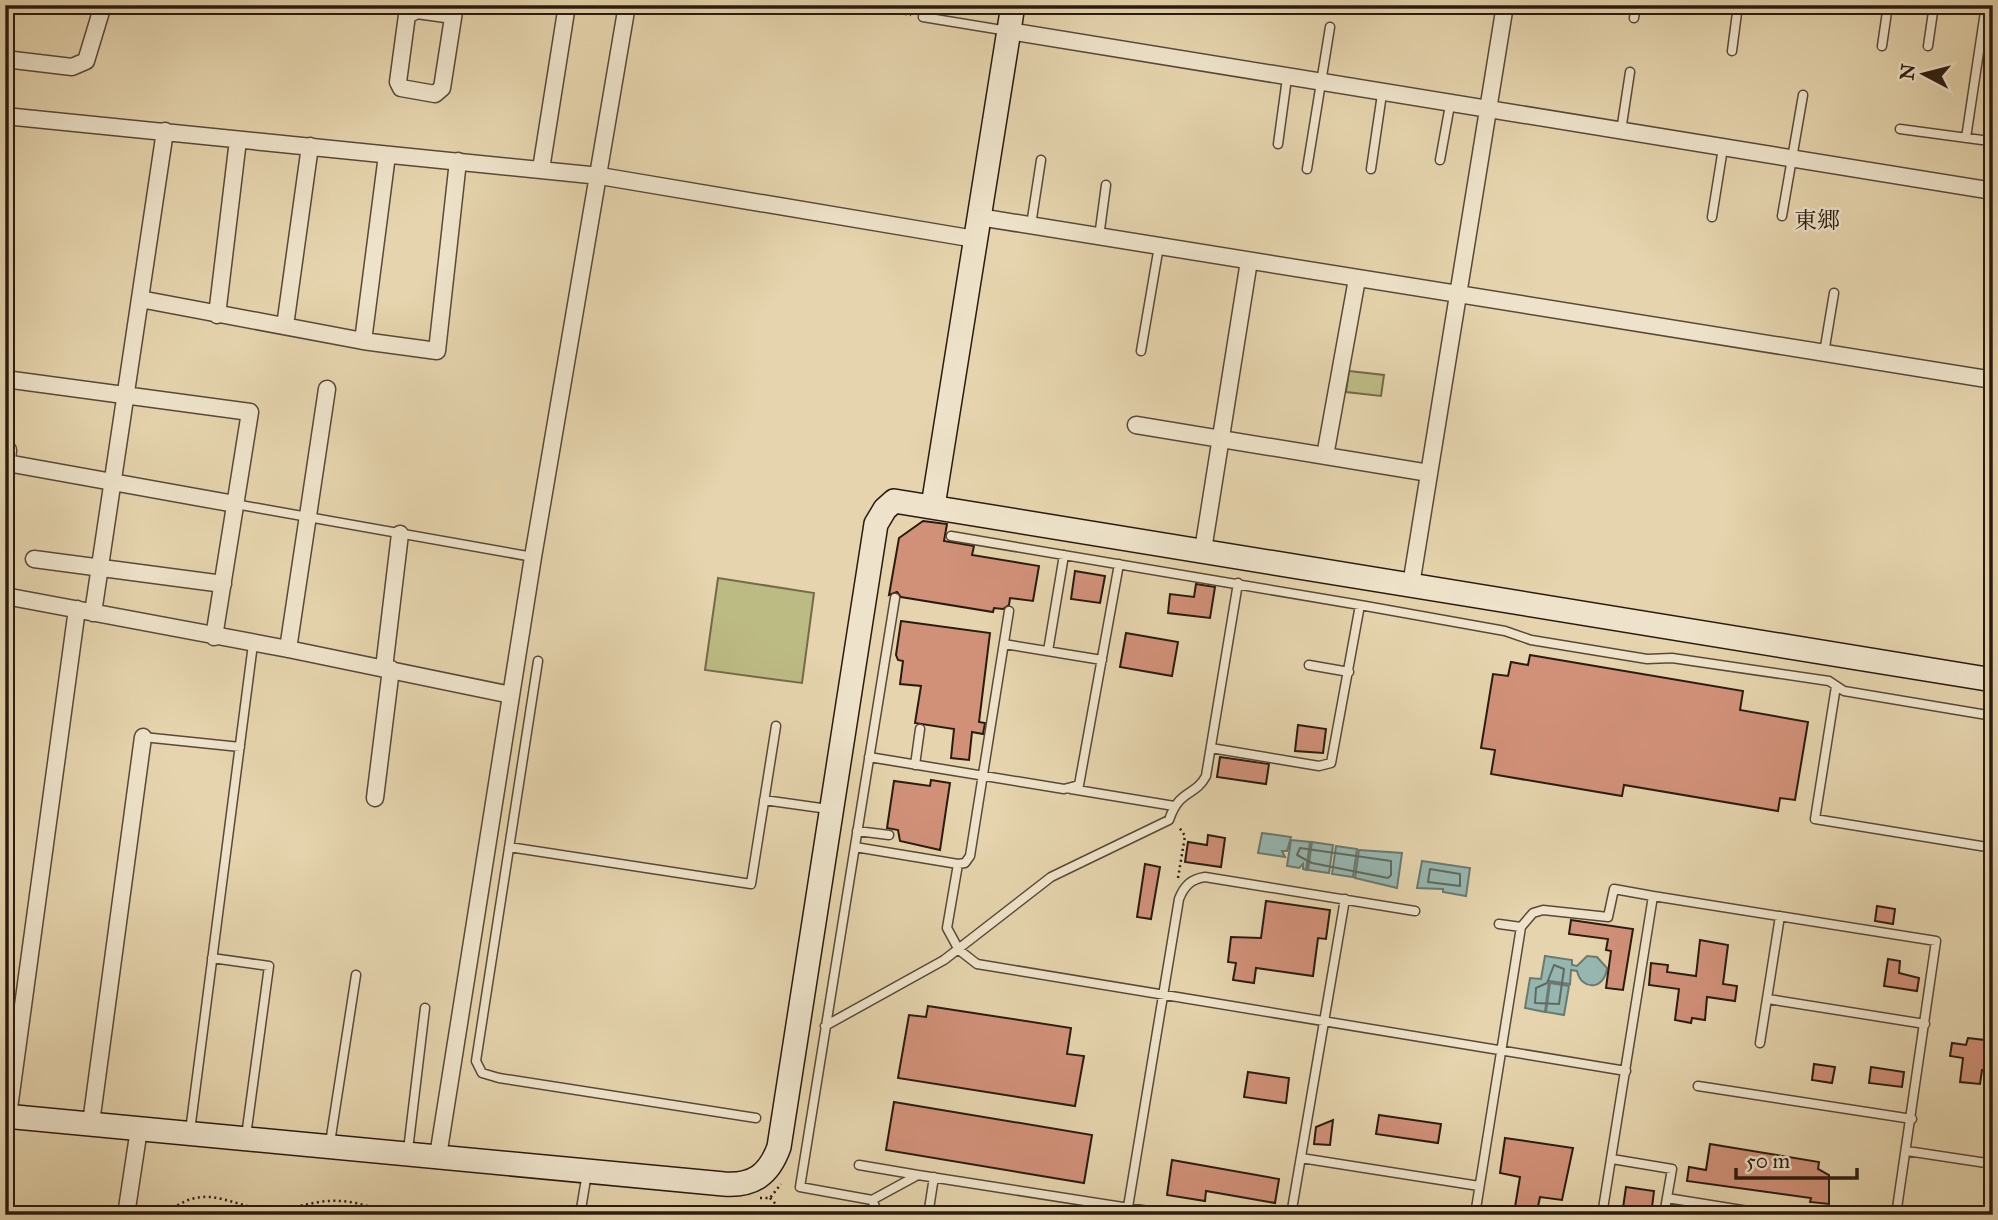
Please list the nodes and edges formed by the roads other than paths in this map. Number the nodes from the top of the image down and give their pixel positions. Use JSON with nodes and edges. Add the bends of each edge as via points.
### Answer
{"nodes":[{"id":1,"x":103,"y":5,"type":"edge"},
{"id":2,"x":567,"y":5,"type":"edge"},
{"id":3,"x":627,"y":5,"type":"edge"},
{"id":4,"x":925,"y":5,"type":"edge"},
{"id":5,"x":1013,"y":5,"type":"edge"},
{"id":6,"x":1505,"y":5,"type":"edge"},
{"id":7,"x":1636,"y":5,"type":"edge"},
{"id":8,"x":1738,"y":5,"type":"edge"},
{"id":9,"x":1888,"y":5,"type":"edge"},
{"id":10,"x":1934,"y":5,"type":"edge"},
{"id":11,"x":1986,"y":5,"type":"edge"},
{"id":12,"x":454,"y":10,"type":"edge"},
{"id":13,"x":1634,"y":18,"type":"dead end"},
{"id":14,"x":1330,"y":27,"type":"dead end"},
{"id":15,"x":1009,"y":31,"type":"junction"},
{"id":16,"x":1882,"y":46,"type":"dead end"},
{"id":17,"x":1928,"y":46,"type":"dead end"},
{"id":18,"x":1732,"y":51,"type":"dead end"},
{"id":19,"x":5,"y":59,"type":"edge"},
{"id":20,"x":1630,"y":72,"type":"dead end"},
{"id":21,"x":1287,"y":78,"type":"junction"},
{"id":22,"x":1320,"y":83,"type":"junction"},
{"id":23,"x":1382,"y":93,"type":"junction"},
{"id":24,"x":1803,"y":95,"type":"dead end"},
{"id":25,"x":1450,"y":105,"type":"junction"},
{"id":26,"x":1489,"y":109,"type":"junction"},
{"id":27,"x":5,"y":116,"type":"edge"},
{"id":28,"x":1900,"y":129,"type":"dead end"},
{"id":29,"x":165,"y":131,"type":"junction"},
{"id":30,"x":1621,"y":131,"type":"junction"},
{"id":31,"x":1966,"y":138,"type":"junction"},
{"id":32,"x":238,"y":140,"type":"junction"},
{"id":33,"x":1982,"y":141,"type":"dead end"},
{"id":34,"x":1278,"y":144,"type":"dead end"},
{"id":35,"x":310,"y":146,"type":"junction"},
{"id":36,"x":1723,"y":148,"type":"junction"},
{"id":37,"x":387,"y":155,"type":"junction"},
{"id":38,"x":1792,"y":159,"type":"junction"},
{"id":39,"x":1041,"y":160,"type":"dead end"},
{"id":40,"x":1440,"y":160,"type":"dead end"},
{"id":41,"x":458,"y":161,"type":"junction"},
{"id":42,"x":541,"y":169,"type":"junction"},
{"id":43,"x":1307,"y":169,"type":"dead end"},
{"id":44,"x":1371,"y":169,"type":"dead end"},
{"id":45,"x":600,"y":176,"type":"junction"},
{"id":46,"x":1106,"y":186,"type":"dead end"},
{"id":47,"x":1993,"y":191,"type":"edge"},
{"id":48,"x":1782,"y":216,"type":"dead end"},
{"id":49,"x":1712,"y":217,"type":"dead end"},
{"id":50,"x":1031,"y":225,"type":"junction"},
{"id":51,"x":977,"y":228,"type":"junction"},
{"id":52,"x":1099,"y":237,"type":"junction"},
{"id":53,"x":1159,"y":246,"type":"junction"},
{"id":54,"x":1249,"y":261,"type":"junction"},
{"id":55,"x":1357,"y":279,"type":"junction"},
{"id":56,"x":1834,"y":293,"type":"dead end"},
{"id":57,"x":1456,"y":295,"type":"junction"},
{"id":58,"x":140,"y":299,"type":"junction"},
{"id":59,"x":217,"y":315,"type":"junction"},
{"id":60,"x":285,"y":326,"type":"junction"},
{"id":61,"x":363,"y":341,"type":"junction"},
{"id":62,"x":1141,"y":351,"type":"dead end"},
{"id":63,"x":1824,"y":353,"type":"junction"},
{"id":64,"x":5,"y":379,"type":"edge"},
{"id":65,"x":1993,"y":380,"type":"edge"},
{"id":66,"x":327,"y":389,"type":"dead end"},
{"id":67,"x":126,"y":396,"type":"junction"},
{"id":68,"x":1136,"y":425,"type":"dead end"},
{"id":69,"x":1221,"y":439,"type":"junction"},
{"id":70,"x":1325,"y":456,"type":"junction"},
{"id":71,"x":6,"y":464,"type":"edge"},
{"id":72,"x":1429,"y":473,"type":"junction"},
{"id":73,"x":113,"y":482,"type":"junction"},
{"id":74,"x":235,"y":503,"type":"junction"},
{"id":75,"x":933,"y":506,"type":"junction"},
{"id":76,"x":308,"y":517,"type":"junction"},
{"id":77,"x":400,"y":534,"type":"junction"},
{"id":78,"x":951,"y":536,"type":"dead end"},
{"id":79,"x":1203,"y":550,"type":"junction"},
{"id":80,"x":1064,"y":555,"type":"junction"},
{"id":81,"x":533,"y":558,"type":"junction"},
{"id":82,"x":34,"y":559,"type":"dead end"},
{"id":83,"x":1119,"y":564,"type":"junction"},
{"id":84,"x":100,"y":566,"type":"junction"},
{"id":85,"x":1238,"y":583,"type":"junction"},
{"id":86,"x":223,"y":584,"type":"junction"},
{"id":87,"x":1411,"y":585,"type":"junction"},
{"id":88,"x":5,"y":596,"type":"edge"},
{"id":89,"x":895,"y":598,"type":"dead end"},
{"id":90,"x":1360,"y":604,"type":"junction"},
{"id":91,"x":77,"y":609,"type":"junction"},
{"id":92,"x":1009,"y":611,"type":"dead end"},
{"id":93,"x":93,"y":613,"type":"junction"},
{"id":94,"x":214,"y":637,"type":"junction"},
{"id":95,"x":253,"y":644,"type":"junction"},
{"id":96,"x":1004,"y":644,"type":"junction"},
{"id":97,"x":288,"y":649,"type":"junction"},
{"id":98,"x":1048,"y":651,"type":"junction"},
{"id":99,"x":1102,"y":660,"type":"junction"},
{"id":100,"x":538,"y":661,"type":"dead end"},
{"id":101,"x":1310,"y":665,"type":"dead end"},
{"id":102,"x":387,"y":668,"type":"junction"},
{"id":103,"x":1349,"y":672,"type":"junction"},
{"id":104,"x":1993,"y":680,"type":"edge"},
{"id":105,"x":1836,"y":686,"type":"junction"},
{"id":106,"x":511,"y":695,"type":"junction"},
{"id":107,"x":1993,"y":716,"type":"edge"},
{"id":108,"x":776,"y":726,"type":"dead end"},
{"id":109,"x":920,"y":729,"type":"dead end"},
{"id":110,"x":143,"y":737,"type":"joint"},
{"id":111,"x":240,"y":747,"type":"junction"},
{"id":112,"x":1211,"y":748,"type":"junction"},
{"id":113,"x":869,"y":757,"type":"junction"},
{"id":114,"x":915,"y":765,"type":"junction"},
{"id":115,"x":983,"y":777,"type":"junction"},
{"id":116,"x":1071,"y":789,"type":"junction"},
{"id":117,"x":375,"y":798,"type":"dead end"},
{"id":118,"x":764,"y":800,"type":"junction"},
{"id":119,"x":831,"y":810,"type":"junction"},
{"id":120,"x":1172,"y":810,"type":"junction"},
{"id":121,"x":857,"y":831,"type":"junction"},
{"id":122,"x":888,"y":835,"type":"dead end"},
{"id":123,"x":509,"y":847,"type":"junction"},
{"id":124,"x":855,"y":847,"type":"junction"},
{"id":125,"x":1993,"y":848,"type":"edge"},
{"id":126,"x":958,"y":864,"type":"junction"},
{"id":127,"x":1653,"y":896,"type":"junction"},
{"id":128,"x":1345,"y":899,"type":"junction"},
{"id":129,"x":1415,"y":911,"type":"dead end"},
{"id":130,"x":1780,"y":916,"type":"junction"},
{"id":131,"x":1499,"y":924,"type":"dead end"},
{"id":132,"x":1521,"y":927,"type":"junction"},
{"id":133,"x":959,"y":950,"type":"junction"},
{"id":134,"x":212,"y":958,"type":"junction"},
{"id":135,"x":356,"y":975,"type":"dead end"},
{"id":136,"x":1165,"y":994,"type":"junction"},
{"id":137,"x":1768,"y":999,"type":"junction"},
{"id":138,"x":425,"y":1008,"type":"dead end"},
{"id":139,"x":1325,"y":1022,"type":"junction"},
{"id":140,"x":1925,"y":1024,"type":"junction"},
{"id":141,"x":825,"y":1026,"type":"junction"},
{"id":142,"x":1760,"y":1043,"type":"dead end"},
{"id":143,"x":1502,"y":1049,"type":"junction"},
{"id":144,"x":1626,"y":1071,"type":"junction"},
{"id":145,"x":1698,"y":1086,"type":"dead end"},
{"id":146,"x":7,"y":1116,"type":"edge"},
{"id":147,"x":757,"y":1118,"type":"dead end"},
{"id":148,"x":1912,"y":1119,"type":"junction"},
{"id":149,"x":90,"y":1123,"type":"junction"},
{"id":150,"x":139,"y":1129,"type":"junction"},
{"id":151,"x":190,"y":1134,"type":"junction"},
{"id":152,"x":245,"y":1139,"type":"junction"},
{"id":153,"x":329,"y":1146,"type":"junction"},
{"id":154,"x":1907,"y":1151,"type":"junction"},
{"id":155,"x":408,"y":1153,"type":"junction"},
{"id":156,"x":438,"y":1156,"type":"junction"},
{"id":157,"x":1301,"y":1158,"type":"junction"},
{"id":158,"x":1612,"y":1159,"type":"junction"},
{"id":159,"x":859,"y":1164,"type":"dead end"},
{"id":160,"x":1993,"y":1164,"type":"edge"},
{"id":161,"x":588,"y":1171,"type":"junction"},
{"id":162,"x":918,"y":1175,"type":"junction"},
{"id":163,"x":934,"y":1177,"type":"junction"},
{"id":164,"x":1479,"y":1186,"type":"junction"},
{"id":165,"x":1667,"y":1198,"type":"junction"},
{"id":166,"x":872,"y":1200,"type":"junction"},
{"id":167,"x":1128,"y":1207,"type":"junction"},
{"id":168,"x":126,"y":1215,"type":"edge"},
{"id":169,"x":580,"y":1215,"type":"edge"},
{"id":170,"x":879,"y":1215,"type":"edge"},
{"id":171,"x":928,"y":1215,"type":"edge"},
{"id":172,"x":1174,"y":1215,"type":"edge"},
{"id":173,"x":1291,"y":1215,"type":"edge"},
{"id":174,"x":1475,"y":1215,"type":"edge"},
{"id":175,"x":1602,"y":1215,"type":"edge"},
{"id":176,"x":1664,"y":1215,"type":"edge"},
{"id":177,"x":1773,"y":1215,"type":"edge"},
{"id":178,"x":1896,"y":1215,"type":"edge"}],
"edges":[{"from":1,"to":19,"type":"street","via":[[86,61],[72,67]]},
{"from":2,"to":42,"type":"street"},
{"from":3,"to":45,"type":"street"},
{"from":4,"to":15,"type":"lane","via":[[923,17]]},
{"from":5,"to":15,"type":"street"},
{"from":6,"to":26,"type":"street"},
{"from":7,"to":13,"type":"lane"},
{"from":8,"to":18,"type":"lane"},
{"from":9,"to":16,"type":"lane"},
{"from":10,"to":17,"type":"lane"},
{"from":11,"to":31,"type":"lane"},
{"from":12,"to":12,"type":"street","via":[[442,88],[435,94],[401,88],[407,15],[417,10]]},
{"from":14,"to":22,"type":"lane"},
{"from":15,"to":21,"type":"street"},
{"from":15,"to":51,"type":"street"},
{"from":20,"to":30,"type":"lane"},
{"from":21,"to":22,"type":"street"},
{"from":21,"to":34,"type":"lane"},
{"from":22,"to":23,"type":"street"},
{"from":22,"to":43,"type":"lane"},
{"from":23,"to":25,"type":"street"},
{"from":23,"to":44,"type":"lane"},
{"from":24,"to":38,"type":"lane"},
{"from":25,"to":26,"type":"street"},
{"from":25,"to":40,"type":"lane"},
{"from":26,"to":30,"type":"street"},
{"from":26,"to":57,"type":"street"},
{"from":27,"to":29,"type":"street"},
{"from":28,"to":31,"type":"lane"},
{"from":29,"to":32,"type":"street"},
{"from":29,"to":58,"type":"street"},
{"from":30,"to":36,"type":"street"},
{"from":31,"to":33,"type":"lane"},
{"from":32,"to":35,"type":"street"},
{"from":32,"to":59,"type":"street"},
{"from":35,"to":37,"type":"street"},
{"from":35,"to":60,"type":"street"},
{"from":36,"to":38,"type":"street"},
{"from":36,"to":49,"type":"lane"},
{"from":37,"to":41,"type":"street"},
{"from":37,"to":61,"type":"street"},
{"from":38,"to":47,"type":"street"},
{"from":38,"to":48,"type":"lane"},
{"from":39,"to":50,"type":"lane"},
{"from":41,"to":42,"type":"street"},
{"from":41,"to":61,"type":"street","via":[[437,351]]},
{"from":42,"to":45,"type":"street"},
{"from":45,"to":51,"type":"street"},
{"from":45,"to":81,"type":"street"},
{"from":46,"to":52,"type":"lane"},
{"from":50,"to":51,"type":"street"},
{"from":50,"to":52,"type":"street"},
{"from":51,"to":75,"type":"street"},
{"from":52,"to":53,"type":"street"},
{"from":53,"to":54,"type":"street"},
{"from":53,"to":62,"type":"lane"},
{"from":54,"to":55,"type":"street"},
{"from":54,"to":69,"type":"street"},
{"from":55,"to":57,"type":"street"},
{"from":55,"to":70,"type":"street"},
{"from":56,"to":63,"type":"lane"},
{"from":57,"to":63,"type":"street"},
{"from":57,"to":72,"type":"street"},
{"from":58,"to":59,"type":"street"},
{"from":58,"to":67,"type":"street"},
{"from":59,"to":60,"type":"street"},
{"from":60,"to":61,"type":"street"},
{"from":63,"to":65,"type":"street"},
{"from":64,"to":67,"type":"street"},
{"from":66,"to":76,"type":"street"},
{"from":67,"to":73,"type":"street"},
{"from":67,"to":74,"type":"street","via":[[250,412]]},
{"from":68,"to":69,"type":"street"},
{"from":69,"to":70,"type":"street"},
{"from":69,"to":79,"type":"street"},
{"from":70,"to":72,"type":"street"},
{"from":71,"to":73,"type":"street"},
{"from":72,"to":87,"type":"street"},
{"from":73,"to":74,"type":"street"},
{"from":73,"to":84,"type":"street"},
{"from":74,"to":76,"type":"lane"},
{"from":74,"to":86,"type":"street"},
{"from":75,"to":79,"type":"street"},
{"from":75,"to":119,"type":"street","via":[[894,501],[876,524]]},
{"from":76,"to":77,"type":"lane"},
{"from":76,"to":97,"type":"street"},
{"from":77,"to":81,"type":"lane"},
{"from":77,"to":102,"type":"street"},
{"from":78,"to":80,"type":"lane"},
{"from":79,"to":87,"type":"street"},
{"from":80,"to":83,"type":"lane"},
{"from":80,"to":98,"type":"lane"},
{"from":81,"to":106,"type":"street"},
{"from":82,"to":84,"type":"street"},
{"from":83,"to":85,"type":"lane"},
{"from":83,"to":99,"type":"lane"},
{"from":84,"to":86,"type":"street"},
{"from":84,"to":93,"type":"street"},
{"from":85,"to":90,"type":"lane"},
{"from":85,"to":112,"type":"lane"},
{"from":86,"to":94,"type":"street"},
{"from":87,"to":104,"type":"street"},
{"from":88,"to":91,"type":"street"},
{"from":89,"to":113,"type":"lane"},
{"from":90,"to":103,"type":"lane"},
{"from":90,"to":105,"type":"lane","via":[[1531,640],[1647,659],[1672,658],[1774,672]]},
{"from":91,"to":93,"type":"street"},
{"from":91,"to":146,"type":"street"},
{"from":92,"to":96,"type":"lane"},
{"from":93,"to":94,"type":"street"},
{"from":94,"to":95,"type":"street"},
{"from":95,"to":97,"type":"street"},
{"from":95,"to":111,"type":"lane"},
{"from":96,"to":98,"type":"lane"},
{"from":96,"to":115,"type":"lane"},
{"from":97,"to":102,"type":"street"},
{"from":98,"to":99,"type":"lane"},
{"from":99,"to":116,"type":"lane","via":[[1082,777]]},
{"from":100,"to":123,"type":"lane"},
{"from":101,"to":103,"type":"lane"},
{"from":102,"to":106,"type":"street"},
{"from":102,"to":117,"type":"street"},
{"from":103,"to":112,"type":"lane","via":[[1331,763],[1319,766]]},
{"from":105,"to":107,"type":"lane"},
{"from":105,"to":125,"type":"lane","via":[[1815,819]]},
{"from":106,"to":156,"type":"street"},
{"from":108,"to":118,"type":"lane"},
{"from":109,"to":114,"type":"lane"},
{"from":110,"to":111,"type":"lane"},
{"from":110,"to":149,"type":"street"},
{"from":111,"to":134,"type":"lane"},
{"from":112,"to":120,"type":"lane","via":[[1203,783],[1181,796]]},
{"from":113,"to":114,"type":"lane"},
{"from":113,"to":121,"type":"lane"},
{"from":114,"to":115,"type":"lane"},
{"from":115,"to":116,"type":"lane"},
{"from":115,"to":126,"type":"lane","via":[[970,856]]},
{"from":116,"to":120,"type":"lane"},
{"from":118,"to":119,"type":"lane"},
{"from":118,"to":123,"type":"lane","via":[[751,884]]},
{"from":119,"to":161,"type":"street","via":[[773,1164],[753,1182],[739,1185]]},
{"from":120,"to":133,"type":"lane","via":[[1169,820],[1051,877]]},
{"from":121,"to":122,"type":"lane"},
{"from":121,"to":124,"type":"lane"},
{"from":123,"to":147,"type":"lane","via":[[476,1061],[482,1073]]},
{"from":124,"to":126,"type":"lane"},
{"from":124,"to":141,"type":"lane"},
{"from":126,"to":133,"type":"lane","via":[[947,928]]},
{"from":127,"to":130,"type":"lane"},
{"from":127,"to":132,"type":"lane","via":[[1614,889],[1608,918],[1543,910],[1532,914]]},
{"from":127,"to":144,"type":"lane"},
{"from":128,"to":129,"type":"lane"},
{"from":128,"to":136,"type":"lane","via":[[1196,878],[1182,890]]},
{"from":128,"to":139,"type":"lane"},
{"from":130,"to":137,"type":"lane"},
{"from":130,"to":140,"type":"lane","via":[[1936,941]]},
{"from":131,"to":132,"type":"lane"},
{"from":132,"to":143,"type":"lane"},
{"from":133,"to":136,"type":"lane","via":[[976,964]]},
{"from":133,"to":141,"type":"lane"},
{"from":134,"to":151,"type":"lane"},
{"from":134,"to":152,"type":"lane","via":[[270,966]]},
{"from":135,"to":153,"type":"lane"},
{"from":136,"to":139,"type":"lane"},
{"from":136,"to":167,"type":"lane"},
{"from":137,"to":140,"type":"lane"},
{"from":137,"to":142,"type":"lane"},
{"from":138,"to":155,"type":"lane"},
{"from":139,"to":143,"type":"lane"},
{"from":139,"to":157,"type":"lane"},
{"from":140,"to":148,"type":"lane"},
{"from":141,"to":166,"type":"lane","via":[[800,1188]]},
{"from":143,"to":144,"type":"lane"},
{"from":143,"to":164,"type":"lane"},
{"from":144,"to":158,"type":"lane"},
{"from":145,"to":148,"type":"lane"},
{"from":146,"to":149,"type":"street"},
{"from":148,"to":154,"type":"lane"},
{"from":149,"to":150,"type":"street"},
{"from":150,"to":151,"type":"street"},
{"from":150,"to":168,"type":"street"},
{"from":151,"to":152,"type":"street"},
{"from":152,"to":153,"type":"street"},
{"from":153,"to":155,"type":"street"},
{"from":154,"to":160,"type":"lane"},
{"from":154,"to":178,"type":"lane"},
{"from":155,"to":156,"type":"street"},
{"from":156,"to":161,"type":"street"},
{"from":157,"to":164,"type":"lane"},
{"from":157,"to":173,"type":"lane"},
{"from":158,"to":165,"type":"lane","via":[[1672,1169]]},
{"from":158,"to":175,"type":"lane"},
{"from":159,"to":162,"type":"lane"},
{"from":161,"to":169,"type":"lane"},
{"from":162,"to":163,"type":"lane"},
{"from":162,"to":166,"type":"lane"},
{"from":163,"to":167,"type":"lane"},
{"from":163,"to":171,"type":"lane"},
{"from":164,"to":174,"type":"lane"},
{"from":165,"to":176,"type":"lane"},
{"from":165,"to":177,"type":"lane"},
{"from":166,"to":170,"type":"lane"},
{"from":167,"to":172,"type":"lane"}]}
